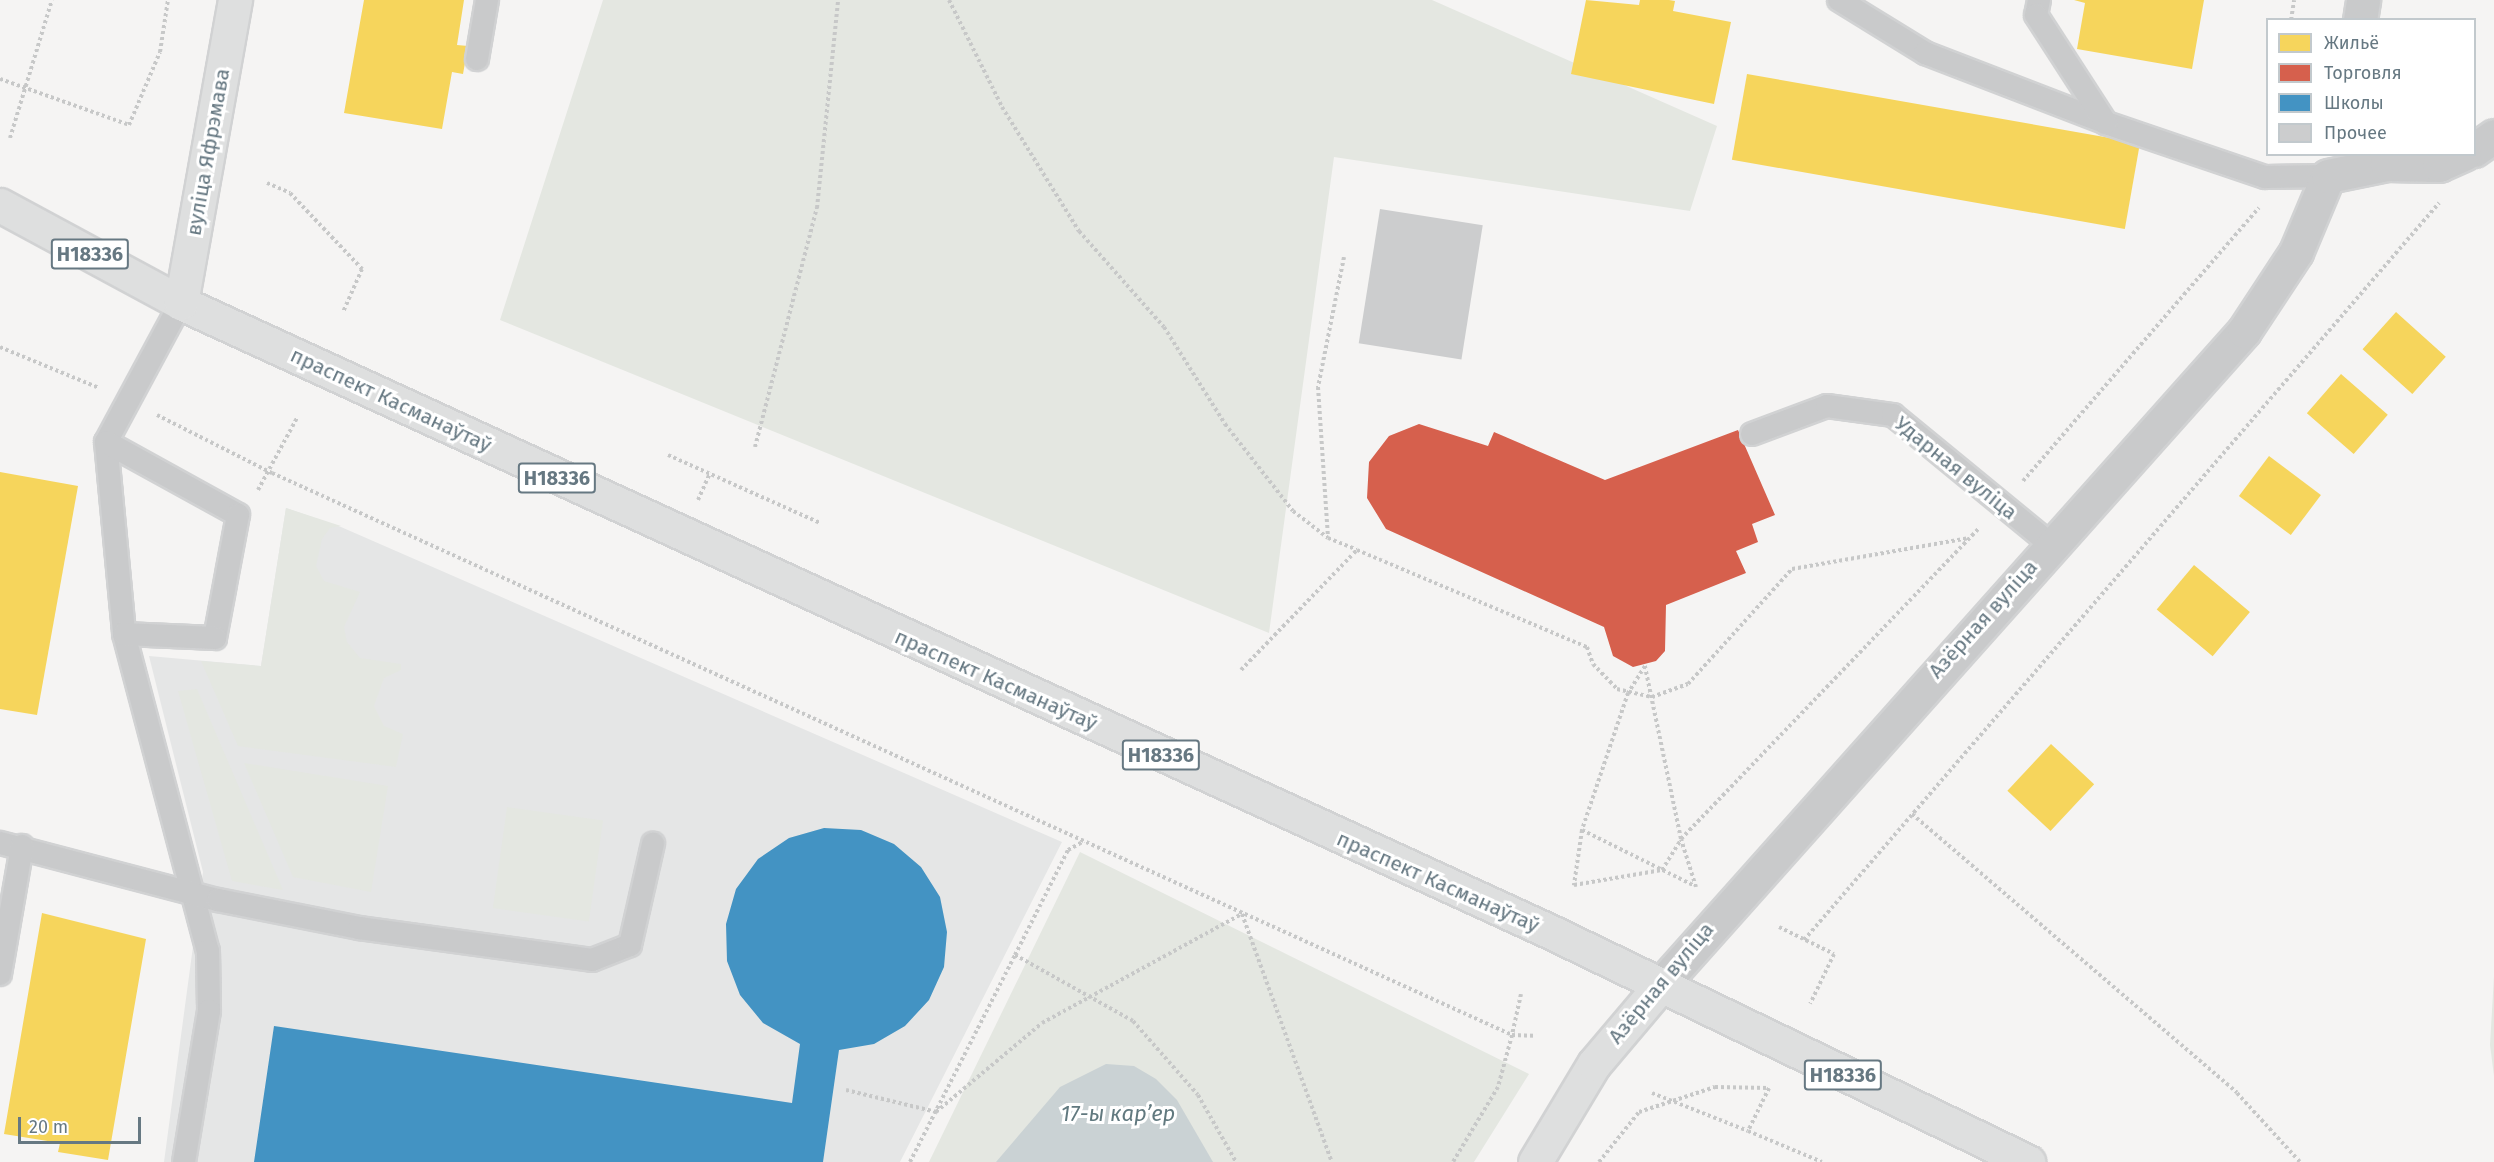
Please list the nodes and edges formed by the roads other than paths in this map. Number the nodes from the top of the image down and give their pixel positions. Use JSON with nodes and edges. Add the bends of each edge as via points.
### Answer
{"nodes":[{"id":1,"x":235,"y":0,"type":"edge"},
{"id":2,"x":487,"y":0,"type":"edge"},
{"id":3,"x":1839,"y":0,"type":"edge"},
{"id":4,"x":2039,"y":0,"type":"edge"},
{"id":5,"x":2363,"y":0,"type":"edge"},
{"id":6,"x":2360,"y":18,"type":"edge"},
{"id":7,"x":477,"y":59,"type":"dead end"},
{"id":8,"x":2106,"y":123,"type":"junction"},
{"id":9,"x":2494,"y":136,"type":"edge"},
{"id":10,"x":2476,"y":149,"type":"edge"},
{"id":11,"x":2459,"y":156,"type":"edge"},
{"id":12,"x":2331,"y":165,"type":"edge"},
{"id":13,"x":0,"y":205,"type":"edge"},
{"id":14,"x":181,"y":303,"type":"junction"},
{"id":15,"x":1752,"y":434,"type":"dead end"},
{"id":16,"x":106,"y":442,"type":"junction"},
{"id":17,"x":2050,"y":544,"type":"junction"},
{"id":18,"x":124,"y":634,"type":"junction"},
{"id":19,"x":652,"y":844,"type":"dead end"},
{"id":20,"x":11,"y":845,"type":"edge"},
{"id":21,"x":194,"y":890,"type":"junction"},
{"id":22,"x":0,"y":974,"type":"edge"},
{"id":23,"x":1659,"y":987,"type":"junction"},
{"id":24,"x":184,"y":1162,"type":"edge"},
{"id":25,"x":1535,"y":1162,"type":"edge"},
{"id":26,"x":2028,"y":1162,"type":"edge"}],
"edges":[{"from":1,"to":14,"type":"main road","name":"вуліца Яфрэмава"},
{"from":2,"to":7,"type":"lane"},
{"from":3,"to":8,"type":"lane","via":[[1925,53]]},
{"from":4,"to":8,"type":"lane","via":[[2036,15]]},
{"from":5,"to":6,"type":"street"},
{"from":8,"to":12,"type":"lane","via":[[2265,177]]},
{"from":9,"to":10,"type":"street"},
{"from":11,"to":12,"type":"street","via":[[2439,165]]},
{"from":12,"to":17,"type":"street","name":"Азёрная вуліца","via":[[2296,252],[2244,331]]},
{"from":13,"to":14,"type":"main road","name":"праспект Касманаўтаў","number":"Н18336"},
{"from":14,"to":16,"type":"lane"},
{"from":14,"to":23,"type":"main road","name":"праспект Касманаўтаў","number":"Н18336"},
{"from":15,"to":17,"type":"lane","name":"Ударная вуліца","via":[[1827,406],[1893,415]]},
{"from":16,"to":18,"type":"lane"},
{"from":16,"to":18,"type":"lane","via":[[238,515],[215,638]]},
{"from":17,"to":23,"type":"street","name":"Азёрная вуліца"},
{"from":18,"to":21,"type":"lane"},
{"from":19,"to":21,"type":"lane","via":[[630,945],[592,960],[359,928],[218,900]]},
{"from":20,"to":21,"type":"lane"},
{"from":20,"to":22,"type":"lane"},
{"from":21,"to":24,"type":"lane","via":[[208,951],[209,1011]]},
{"from":23,"to":25,"type":"main road","name":"Азёрная вуліца","via":[[1594,1064]]},
{"from":23,"to":26,"type":"main road","name":"праспект Касманаўтаў","number":"Н18336"}]}
